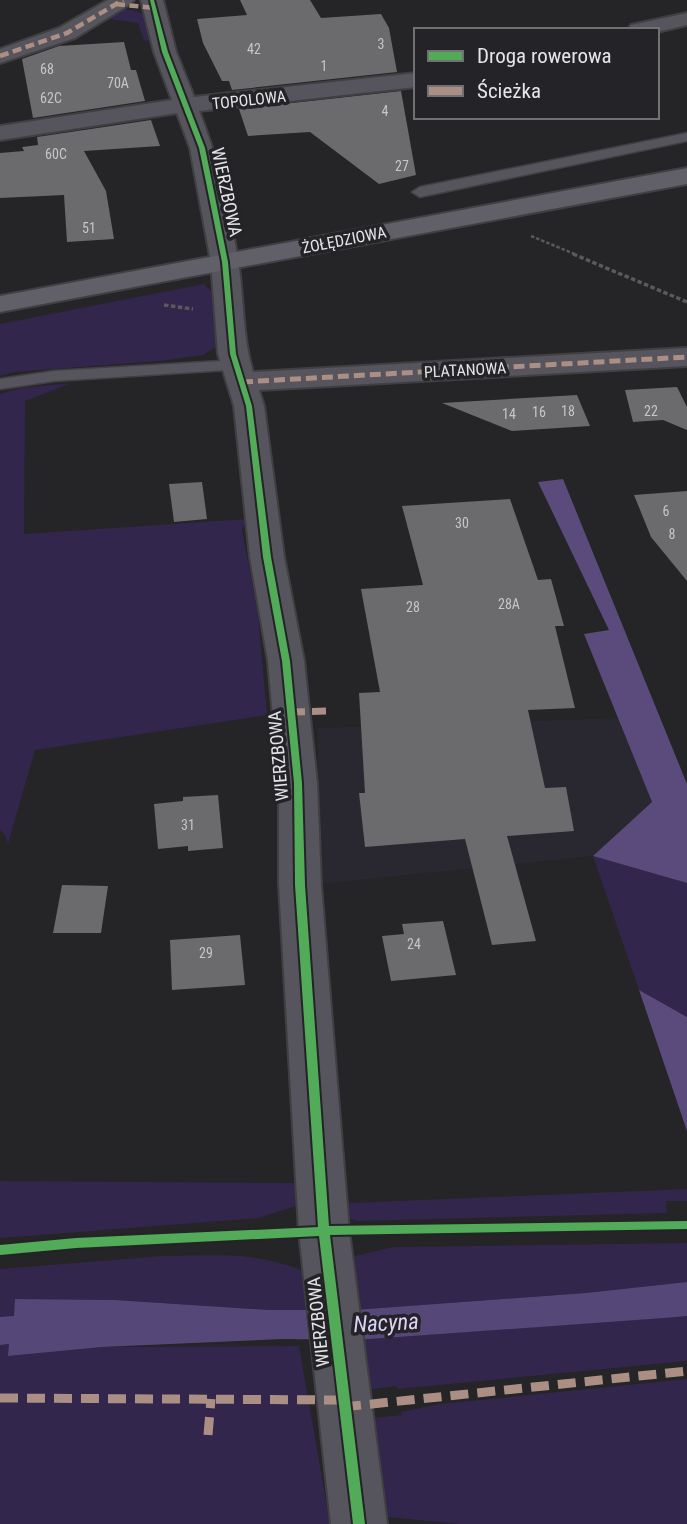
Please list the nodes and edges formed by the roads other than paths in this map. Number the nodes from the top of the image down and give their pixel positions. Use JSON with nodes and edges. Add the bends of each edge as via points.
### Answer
{"nodes":[{"id":1,"x":120,"y":2,"type":"edge"},
{"id":2,"x":153,"y":4,"type":"edge"},
{"id":3,"x":674,"y":16,"type":"edge"},
{"id":4,"x":644,"y":28,"type":"edge"},
{"id":5,"x":0,"y":56,"type":"edge"},
{"id":6,"x":414,"y":80,"type":"edge"},
{"id":7,"x":188,"y":106,"type":"junction"},
{"id":8,"x":0,"y":133,"type":"edge"},
{"id":9,"x":687,"y":138,"type":"edge"},
{"id":10,"x":687,"y":176,"type":"edge"},
{"id":11,"x":420,"y":192,"type":"dead end"},
{"id":12,"x":225,"y":262,"type":"junction"},
{"id":13,"x":0,"y":304,"type":"edge"},
{"id":14,"x":687,"y":357,"type":"edge"},
{"id":15,"x":239,"y":374,"type":"junction"},
{"id":16,"x":0,"y":384,"type":"edge"},
{"id":17,"x":359,"y":1524,"type":"edge"}],
"edges":[{"from":1,"to":2,"type":"street"},
{"from":1,"to":5,"type":"street","via":[[66,33]]},
{"from":2,"to":7,"type":"street","name":"WIERZBOWA","via":[[169,63]]},
{"from":3,"to":4,"type":"street"},
{"from":6,"to":7,"type":"street","name":"TOPOLOWA"},
{"from":7,"to":8,"type":"street","name":"TOPOLOWA"},
{"from":7,"to":12,"type":"street","name":"WIERZBOWA","via":[[202,148]]},
{"from":9,"to":11,"type":"lane"},
{"from":10,"to":12,"type":"street","name":"ŻOŁĘDZIOWA"},
{"from":12,"to":13,"type":"street","name":"ŻOŁĘDZIOWA"},
{"from":12,"to":15,"type":"street","name":"WIERZBOWA"},
{"from":14,"to":15,"type":"street","name":"PLATANOWA"},
{"from":15,"to":16,"type":"lane","via":[[54,376]]},
{"from":15,"to":17,"type":"street","name":"WIERZBOWA","via":[[248,407],[286,661],[298,783],[301,899],[324,1231]]}]}
